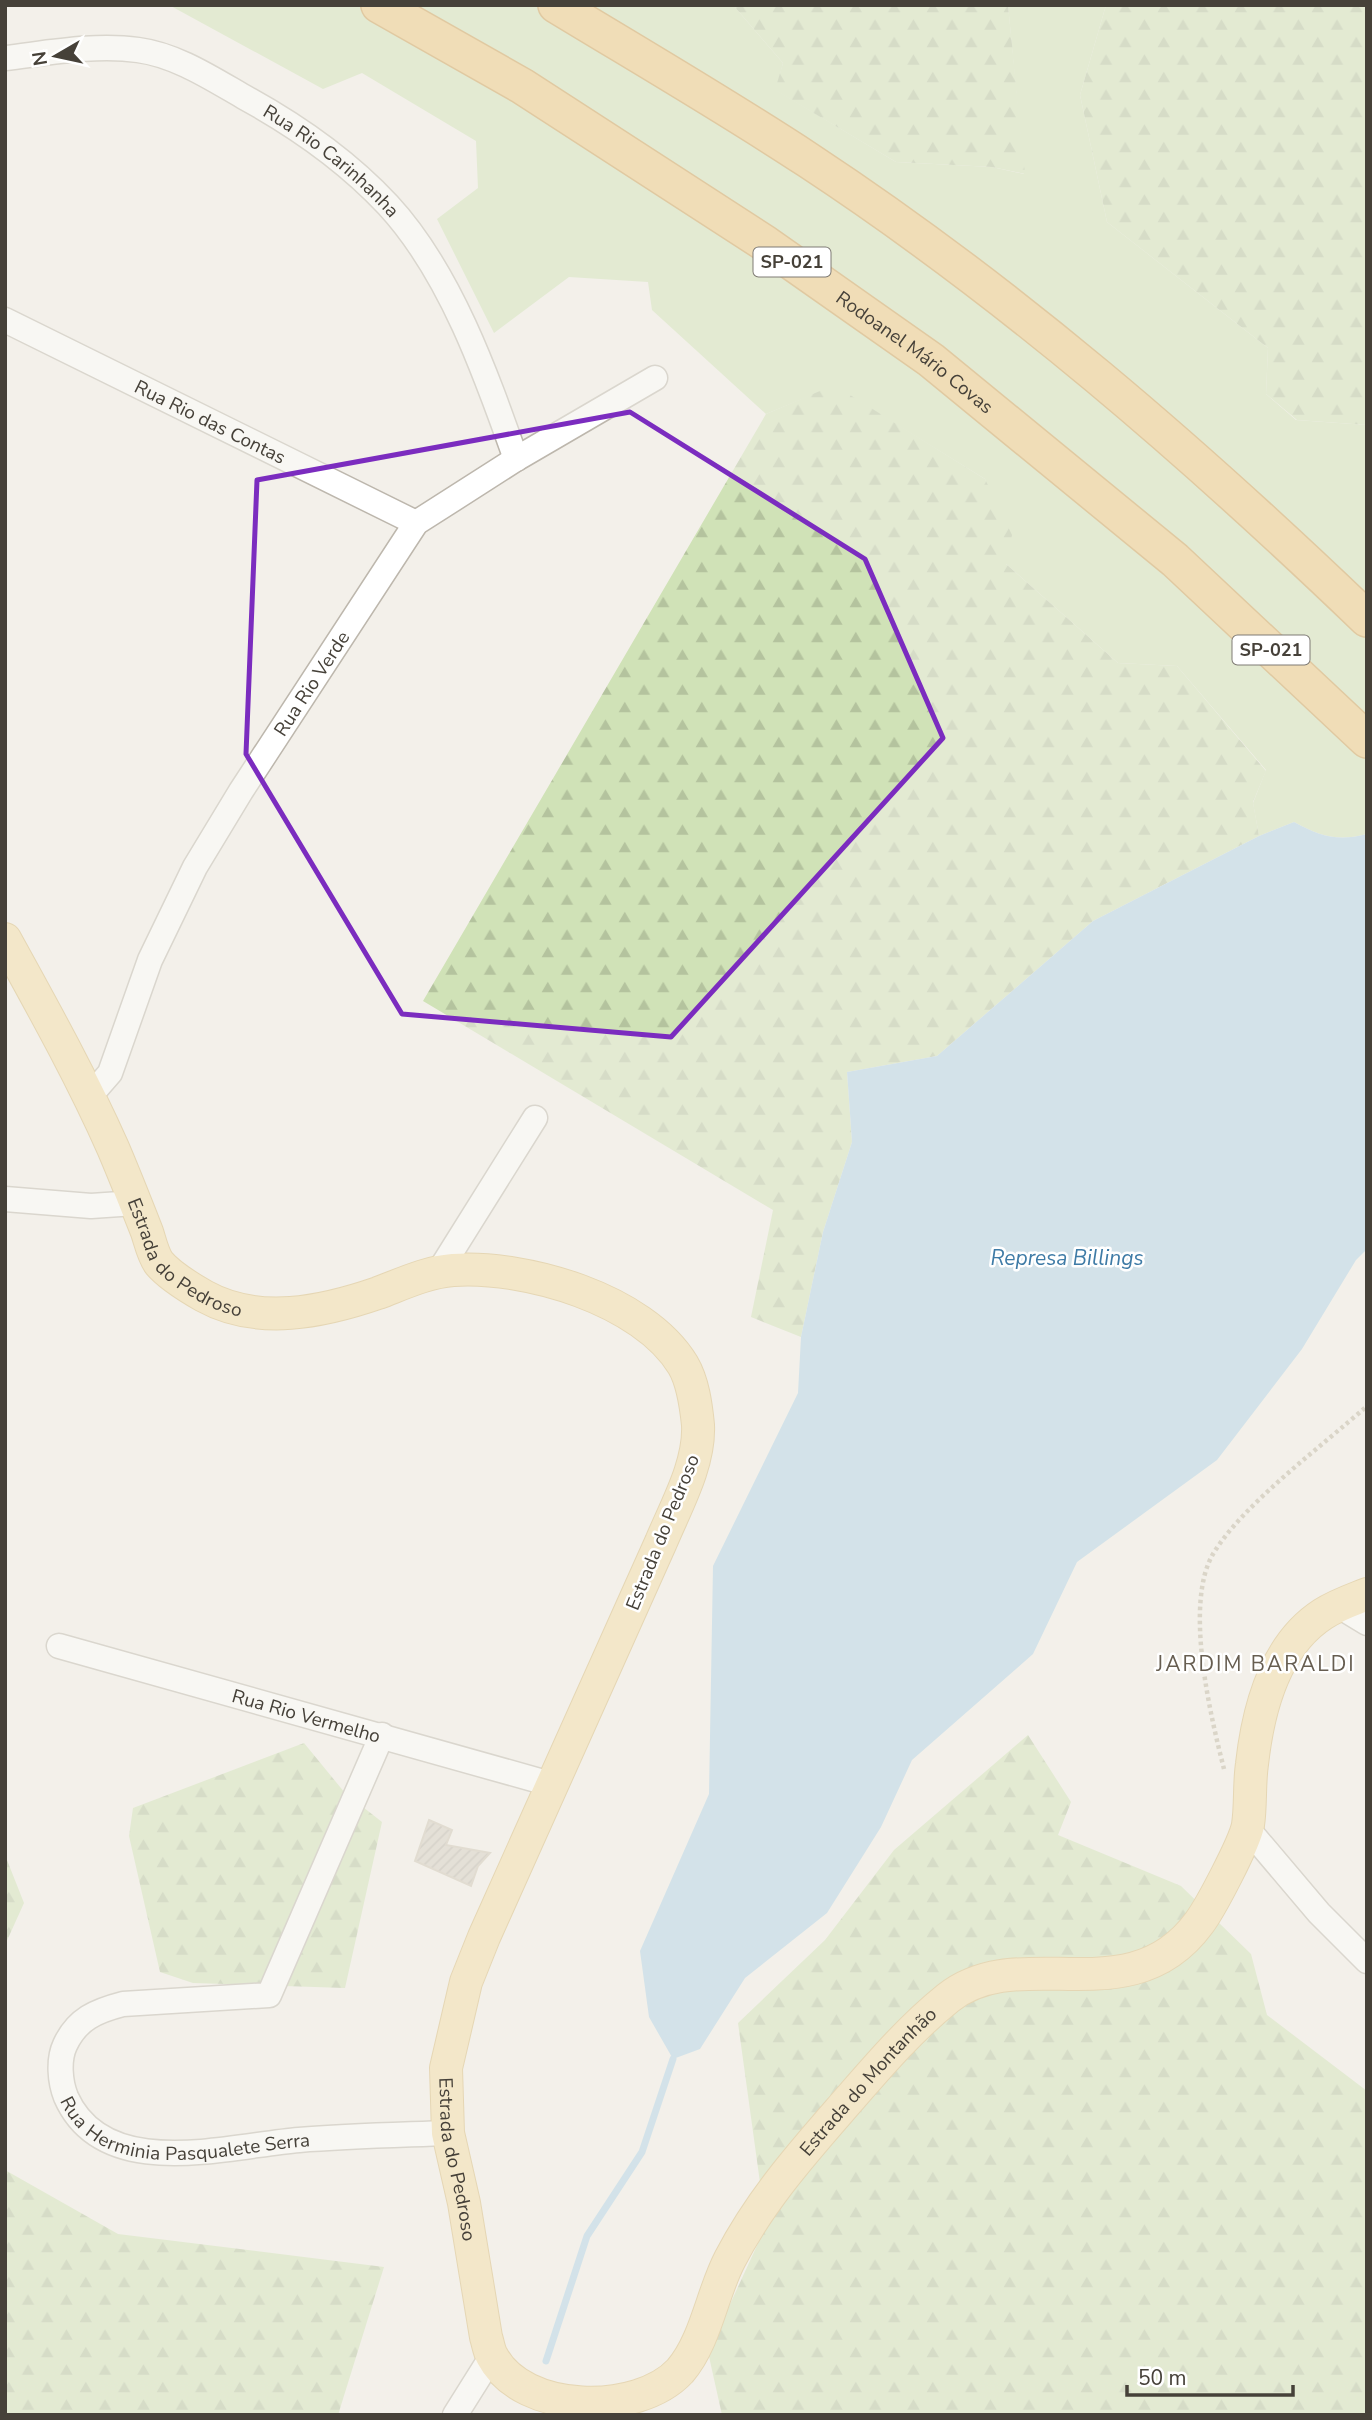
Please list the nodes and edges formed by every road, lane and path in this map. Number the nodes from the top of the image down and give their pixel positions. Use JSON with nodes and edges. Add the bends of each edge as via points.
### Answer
{"nodes":[{"id":1,"x":379,"y":5,"type":"edge"},
{"id":2,"x":556,"y":5,"type":"edge"},
{"id":3,"x":5,"y":58,"type":"edge"},
{"id":4,"x":5,"y":320,"type":"edge"},
{"id":5,"x":655,"y":377,"type":"dead end"},
{"id":6,"x":516,"y":459,"type":"junction"},
{"id":7,"x":416,"y":523,"type":"junction"},
{"id":8,"x":1367,"y":619,"type":"edge"},
{"id":9,"x":1367,"y":740,"type":"edge"},
{"id":10,"x":5,"y":939,"type":"edge"},
{"id":11,"x":90,"y":1096,"type":"junction"},
{"id":12,"x":535,"y":1118,"type":"dead end"},
{"id":13,"x":5,"y":1199,"type":"edge"},
{"id":14,"x":135,"y":1203,"type":"junction"},
{"id":15,"x":438,"y":1273,"type":"junction"},
{"id":16,"x":1367,"y":1406,"type":"edge"},
{"id":17,"x":1353,"y":1600,"type":"edge"},
{"id":18,"x":1367,"y":1623,"type":"edge"},
{"id":19,"x":59,"y":1646,"type":"dead end"},
{"id":20,"x":382,"y":1735,"type":"junction"},
{"id":21,"x":1229,"y":1780,"type":"dead end"},
{"id":22,"x":554,"y":1785,"type":"junction"},
{"id":23,"x":1247,"y":1828,"type":"junction"},
{"id":24,"x":1367,"y":1961,"type":"edge"},
{"id":25,"x":448,"y":2133,"type":"junction"},
{"id":26,"x":492,"y":2356,"type":"junction"},
{"id":27,"x":585,"y":2409,"type":"edge"},
{"id":28,"x":455,"y":2415,"type":"edge"}],
"edges":[{"from":1,"to":9,"type":"highway","name":"Rodoanel Mário Covas","number":"SP-021","via":[[522,86],[766,244],[930,360],[1175,559]]},
{"from":2,"to":8,"type":"highway","via":[[809,160],[956,264],[1189,452]]},
{"from":3,"to":6,"type":"street","name":"Rua Rio Carinhanha","via":[[118,49],[160,55],[277,116],[348,166],[389,205],[447,293],[489,382]]},
{"from":4,"to":7,"type":"street","name":"Rua Rio das Contas"},
{"from":5,"to":6,"type":"street","name":"Rua Rio Verde"},
{"from":6,"to":7,"type":"street","name":"Rua Rio Verde"},
{"from":7,"to":11,"type":"street","name":"Rua Rio Verde","via":[[195,867],[150,960],[110,1073]]},
{"from":10,"to":11,"type":"main road","name":"Estrada do Pedroso"},
{"from":11,"to":14,"type":"main road","name":"Estrada do Pedroso"},
{"from":12,"to":15,"type":"street"},
{"from":13,"to":14,"type":"street","via":[[91,1206]]},
{"from":14,"to":15,"type":"main road","name":"Estrada do Pedroso","via":[[158,1262],[205,1297],[245,1312],[287,1314],[336,1306]]},
{"from":15,"to":22,"type":"main road","name":"Estrada do Pedroso","via":[[480,1270],[525,1276],[603,1301],[663,1341],[683,1365],[694,1393],[698,1427],[690,1469]]},
{"from":16,"to":21,"type":"path","via":[[1238,1521],[1212,1555],[1205,1573],[1199,1611],[1202,1648],[1216,1736]]},
{"from":17,"to":18,"type":"street"},
{"from":17,"to":23,"type":"main road","via":[[1321,1616],[1304,1631],[1272,1677],[1255,1738]]},
{"from":19,"to":20,"type":"street","name":"Rua Rio Vermelho"},
{"from":20,"to":22,"type":"street","name":"Rua Rio Vermelho"},
{"from":20,"to":25,"type":"street","name":"Rua Herminia Pasqualete Serra","via":[[269,1995],[103,2009],[77,2025],[66,2043],[61,2073],[73,2113],[98,2135],[156,2154]]},
{"from":22,"to":25,"type":"main road","name":"Estrada do Pedroso","via":[[466,1982],[446,2068]]},
{"from":23,"to":24,"type":"street"},
{"from":23,"to":27,"type":"main road","name":"Estrada do Montanhão","via":[[1202,1919],[1169,1953],[1113,1973],[1013,1977],[970,1984],[914,2027],[759,2209],[729,2260],[681,2369],[645,2394]]},
{"from":25,"to":26,"type":"main road","name":"Estrada do Pedroso"},
{"from":26,"to":27,"type":"main road","name":"Estrada do Montanhão","via":[[519,2384]]},
{"from":26,"to":28,"type":"street"}]}
